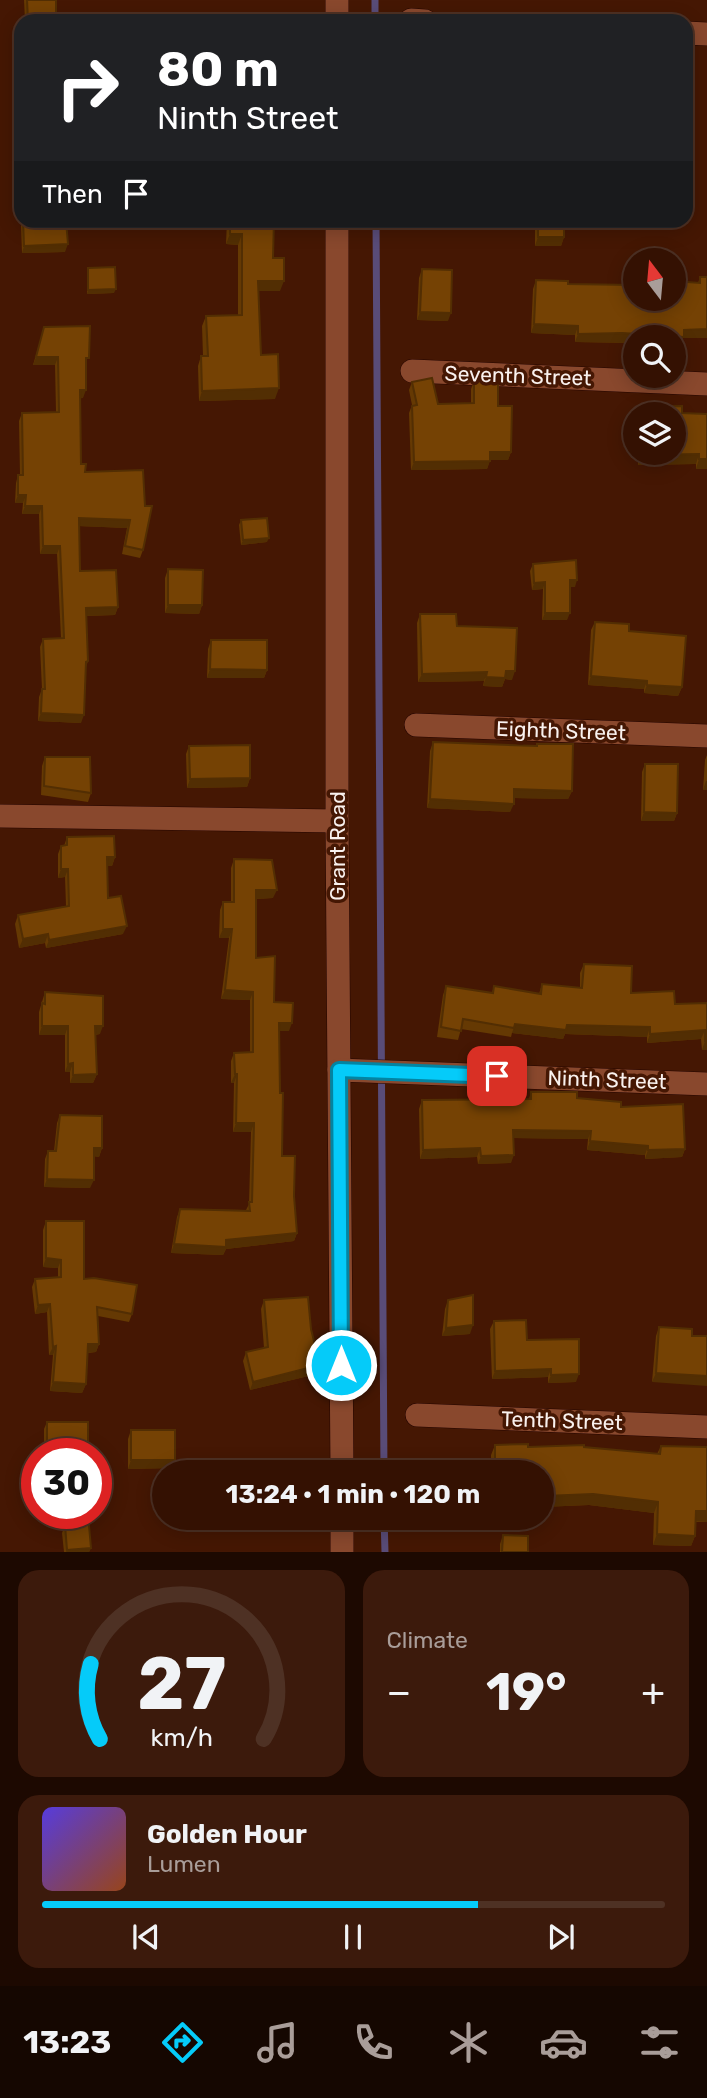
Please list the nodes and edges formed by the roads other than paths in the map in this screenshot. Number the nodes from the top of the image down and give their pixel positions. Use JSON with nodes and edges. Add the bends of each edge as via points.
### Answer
{"nodes":[{"id":1,"x":337,"y":228,"type":"edge"},
{"id":2,"x":412,"y":371,"type":"dead end"},
{"id":3,"x":707,"y":384,"type":"edge"},
{"id":4,"x":416,"y":725,"type":"dead end"},
{"id":5,"x":707,"y":736,"type":"edge"},
{"id":6,"x":0,"y":816,"type":"edge"},
{"id":7,"x":337,"y":821,"type":"junction"},
{"id":8,"x":339,"y":1070,"type":"junction"},
{"id":9,"x":707,"y":1084,"type":"edge"},
{"id":10,"x":417,"y":1415,"type":"dead end"},
{"id":11,"x":707,"y":1427,"type":"edge"},
{"id":12,"x":342,"y":1460,"type":"edge"},
{"id":13,"x":342,"y":1530,"type":"edge"},
{"id":14,"x":342,"y":1552,"type":"edge"}],
"edges":[{"from":1,"to":7,"type":"street","name":"Grant Road"},
{"from":2,"to":3,"type":"street","name":"Seventh Street"},
{"from":4,"to":5,"type":"street","name":"Eighth Street"},
{"from":6,"to":7,"type":"street"},
{"from":7,"to":8,"type":"street","name":"Grant Road"},
{"from":8,"to":9,"type":"street","name":"Ninth Street"},
{"from":8,"to":12,"type":"street","name":"Grant Road"},
{"from":10,"to":11,"type":"street","name":"Tenth Street"},
{"from":13,"to":14,"type":"street"}]}
